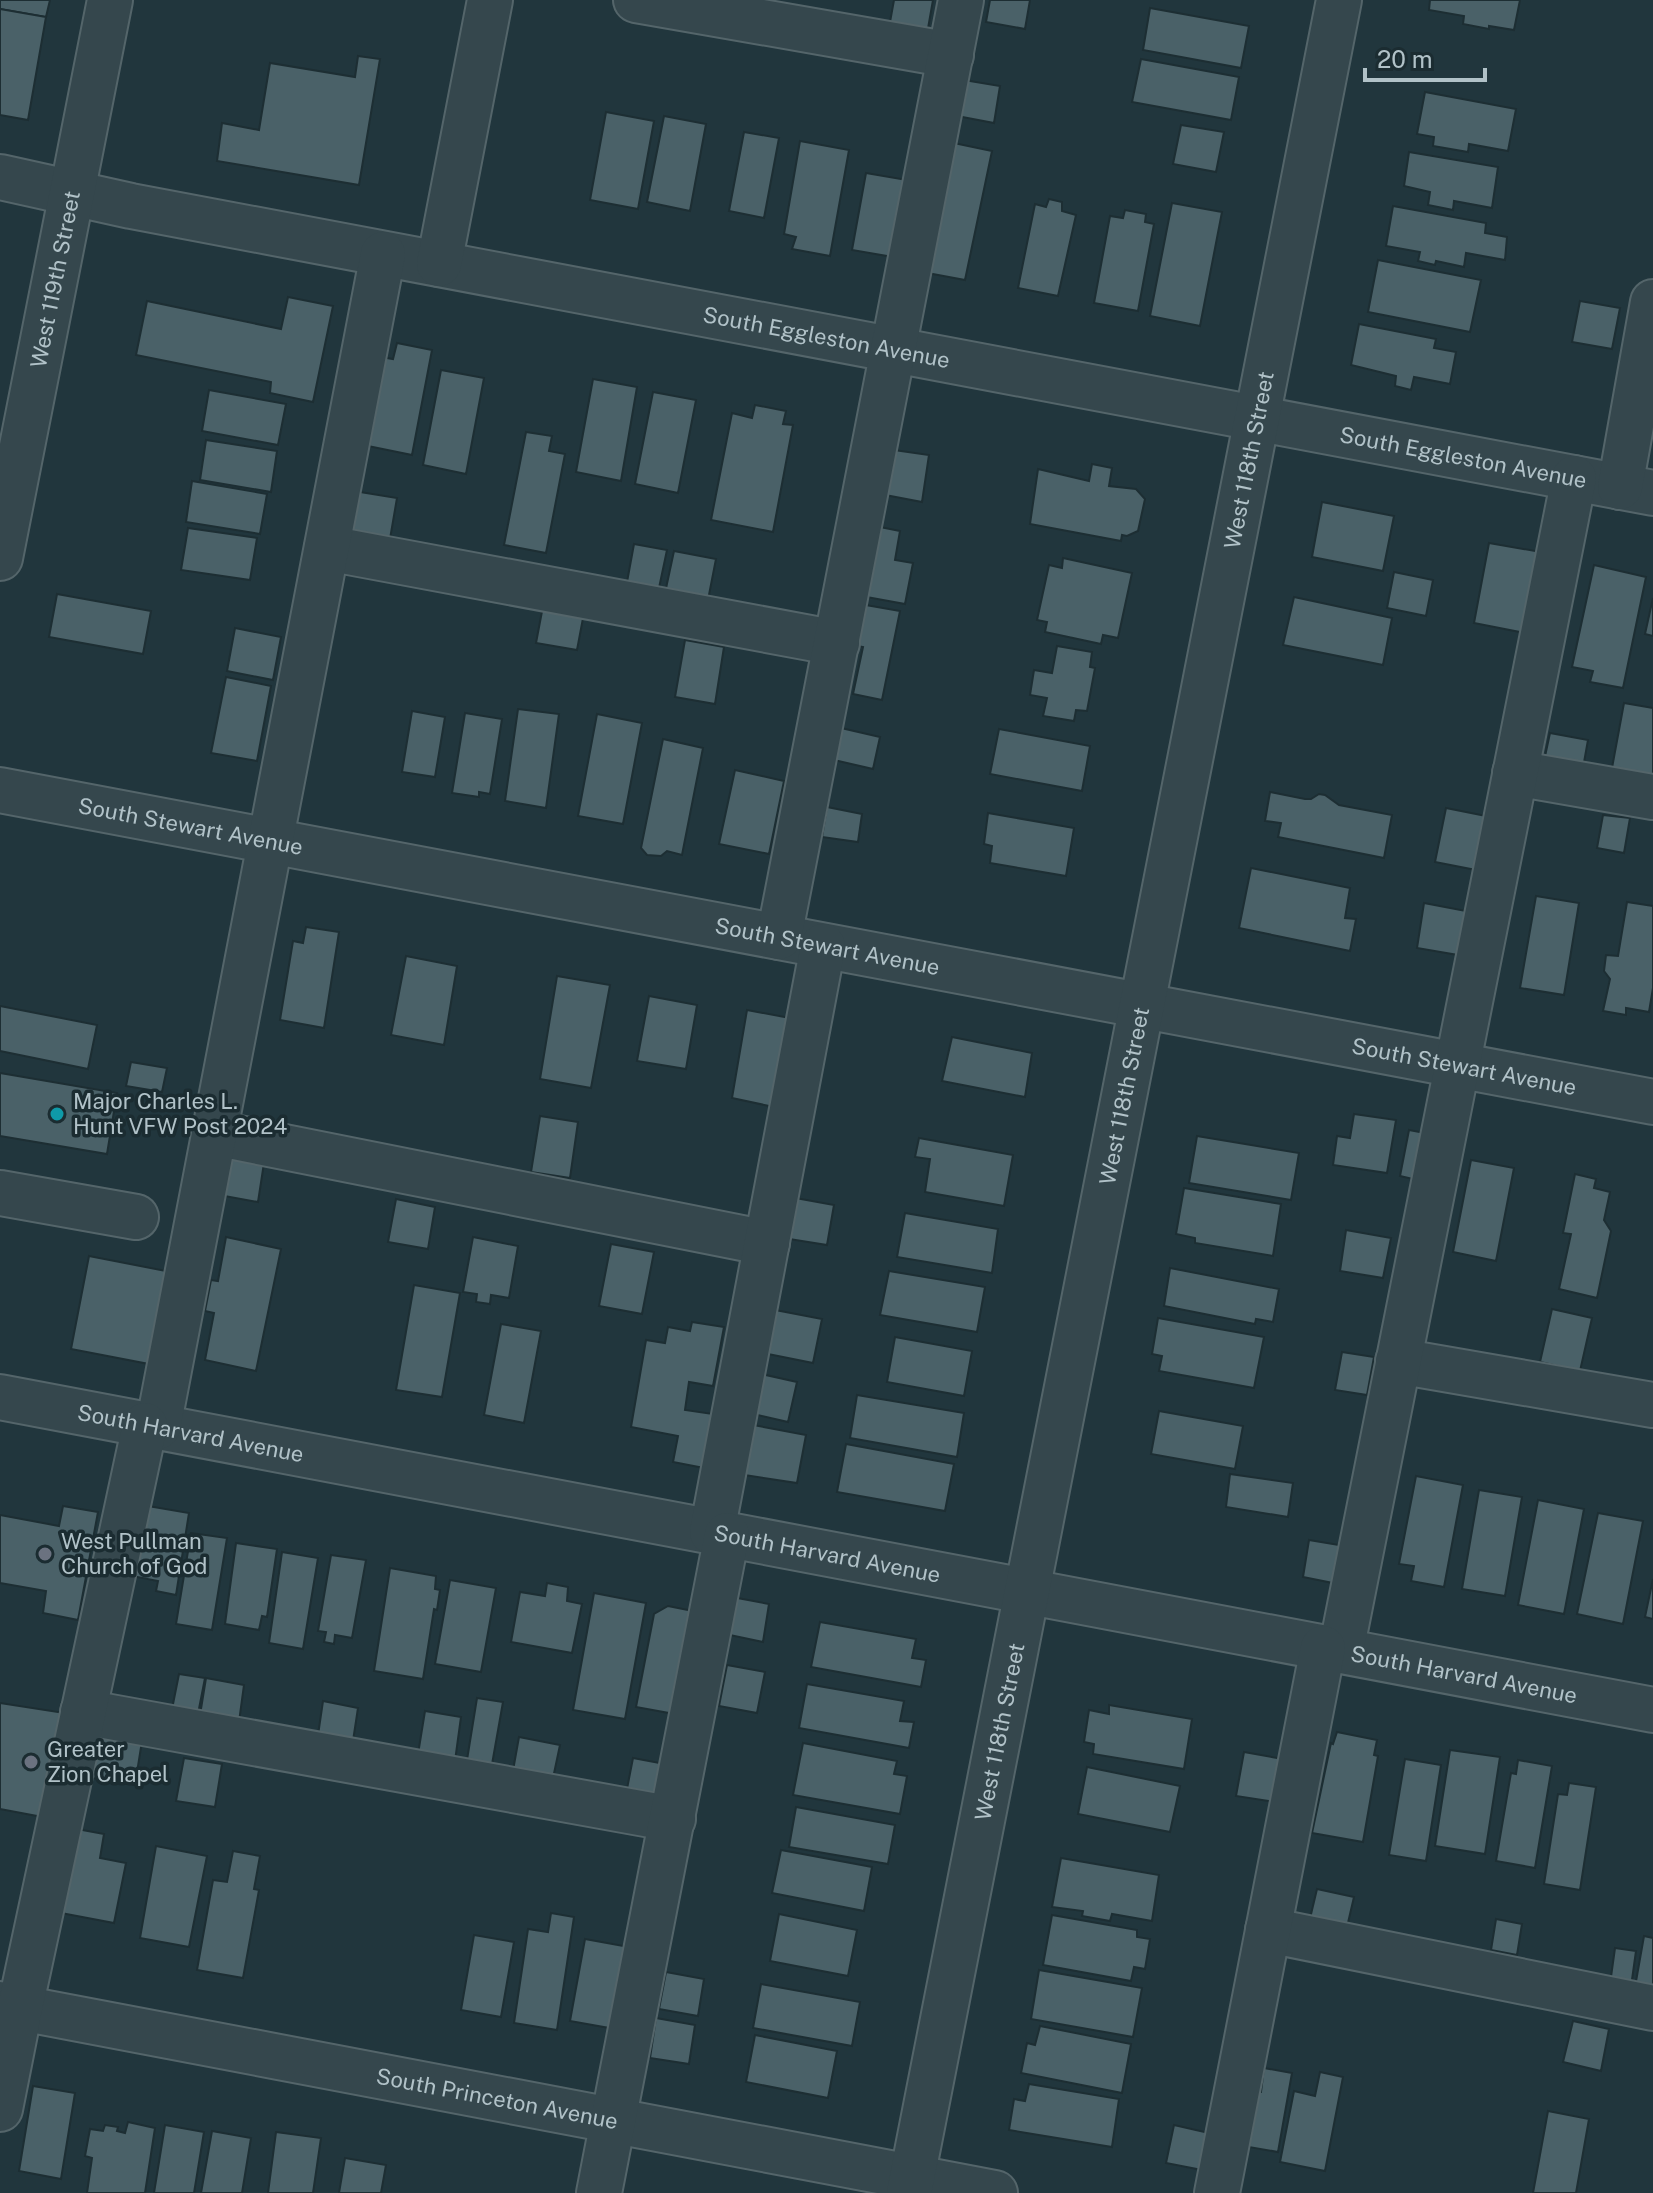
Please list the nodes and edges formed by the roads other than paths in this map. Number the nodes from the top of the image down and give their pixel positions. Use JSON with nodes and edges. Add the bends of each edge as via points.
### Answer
{"nodes":[{"id":1,"x":110,"y":0,"type":"edge"},
{"id":2,"x":490,"y":0,"type":"edge"},
{"id":3,"x":636,"y":0,"type":"edge"},
{"id":4,"x":961,"y":0,"type":"edge"},
{"id":5,"x":1339,"y":0,"type":"edge"},
{"id":6,"x":951,"y":55,"type":"junction"},
{"id":7,"x":0,"y":177,"type":"edge"},
{"id":8,"x":73,"y":193,"type":"junction"},
{"id":9,"x":383,"y":254,"type":"junction"},
{"id":10,"x":439,"y":264,"type":"junction"},
{"id":11,"x":1653,"y":302,"type":"edge"},
{"id":12,"x":893,"y":350,"type":"junction"},
{"id":13,"x":1257,"y":418,"type":"junction"},
{"id":14,"x":1574,"y":478,"type":"junction"},
{"id":15,"x":1637,"y":490,"type":"edge"},
{"id":16,"x":327,"y":548,"type":"junction"},
{"id":17,"x":0,"y":558,"type":"edge"},
{"id":18,"x":837,"y":643,"type":"junction"},
{"id":19,"x":1515,"y":773,"type":"junction"},
{"id":20,"x":0,"y":790,"type":"edge"},
{"id":21,"x":1653,"y":797,"type":"edge"},
{"id":22,"x":270,"y":842,"type":"junction"},
{"id":23,"x":779,"y":937,"type":"junction"},
{"id":24,"x":823,"y":946,"type":"junction"},
{"id":25,"x":1142,"y":1006,"type":"junction"},
{"id":26,"x":1457,"y":1065,"type":"junction"},
{"id":27,"x":1653,"y":1102,"type":"edge"},
{"id":28,"x":214,"y":1133,"type":"junction"},
{"id":29,"x":0,"y":1193,"type":"edge"},
{"id":30,"x":136,"y":1217,"type":"dead end"},
{"id":31,"x":767,"y":1243,"type":"junction"},
{"id":32,"x":1398,"y":1361,"type":"junction"},
{"id":33,"x":0,"y":1397,"type":"edge"},
{"id":34,"x":1653,"y":1405,"type":"edge"},
{"id":35,"x":151,"y":1426,"type":"junction"},
{"id":36,"x":720,"y":1534,"type":"junction"},
{"id":37,"x":1027,"y":1592,"type":"junction"},
{"id":38,"x":1332,"y":1650,"type":"junction"},
{"id":39,"x":1653,"y":1710,"type":"edge"},
{"id":40,"x":83,"y":1712,"type":"junction"},
{"id":41,"x":673,"y":1819,"type":"junction"},
{"id":42,"x":1268,"y":1930,"type":"junction"},
{"id":43,"x":10,"y":2006,"type":"edge"},
{"id":44,"x":1653,"y":2008,"type":"edge"},
{"id":45,"x":0,"y":2109,"type":"edge"},
{"id":46,"x":614,"y":2121,"type":"junction"},
{"id":47,"x":911,"y":2185,"type":"edge"},
{"id":48,"x":599,"y":2193,"type":"edge"},
{"id":49,"x":995,"y":2193,"type":"edge"},
{"id":50,"x":1217,"y":2193,"type":"edge"}],
"edges":[{"from":1,"to":8,"type":"street","name":"West 119th Street"},
{"from":2,"to":10,"type":"street"},
{"from":3,"to":6,"type":"street"},
{"from":4,"to":6,"type":"street"},
{"from":5,"to":13,"type":"street","name":"West 118th Street"},
{"from":6,"to":12,"type":"street"},
{"from":7,"to":8,"type":"street","name":"South Eggleston Avenue"},
{"from":8,"to":9,"type":"street","name":"South Eggleston Avenue"},
{"from":8,"to":17,"type":"street","name":"West 119th Street"},
{"from":9,"to":10,"type":"street","name":"South Eggleston Avenue"},
{"from":9,"to":16,"type":"street"},
{"from":10,"to":12,"type":"street","name":"South Eggleston Avenue"},
{"from":11,"to":15,"type":"street"},
{"from":12,"to":13,"type":"street","name":"South Eggleston Avenue"},
{"from":12,"to":18,"type":"street"},
{"from":13,"to":14,"type":"street","name":"South Eggleston Avenue"},
{"from":13,"to":25,"type":"street","name":"West 118th Street"},
{"from":14,"to":15,"type":"street","name":"South Eggleston Avenue"},
{"from":14,"to":19,"type":"street"},
{"from":16,"to":18,"type":"street"},
{"from":16,"to":22,"type":"street"},
{"from":18,"to":23,"type":"street"},
{"from":19,"to":21,"type":"street"},
{"from":19,"to":26,"type":"street"},
{"from":20,"to":22,"type":"street","name":"South Stewart Avenue"},
{"from":22,"to":23,"type":"street","name":"South Stewart Avenue"},
{"from":22,"to":28,"type":"street"},
{"from":23,"to":24,"type":"street","name":"South Stewart Avenue"},
{"from":24,"to":25,"type":"street","name":"South Stewart Avenue"},
{"from":24,"to":31,"type":"street"},
{"from":25,"to":26,"type":"street","name":"South Stewart Avenue"},
{"from":25,"to":37,"type":"street","name":"West 118th Street"},
{"from":26,"to":27,"type":"street","name":"South Stewart Avenue"},
{"from":26,"to":32,"type":"street"},
{"from":28,"to":31,"type":"street"},
{"from":28,"to":35,"type":"street"},
{"from":29,"to":30,"type":"street"},
{"from":31,"to":36,"type":"street"},
{"from":32,"to":34,"type":"street"},
{"from":32,"to":38,"type":"street"},
{"from":33,"to":35,"type":"street","name":"South Harvard Avenue"},
{"from":35,"to":36,"type":"street","name":"South Harvard Avenue"},
{"from":35,"to":40,"type":"street"},
{"from":36,"to":37,"type":"street","name":"South Harvard Avenue"},
{"from":36,"to":41,"type":"street"},
{"from":37,"to":38,"type":"street","name":"South Harvard Avenue"},
{"from":37,"to":47,"type":"street","name":"West 118th Street"},
{"from":38,"to":39,"type":"street","name":"South Harvard Avenue"},
{"from":38,"to":42,"type":"street"},
{"from":40,"to":41,"type":"street"},
{"from":40,"to":43,"type":"street"},
{"from":41,"to":46,"type":"street"},
{"from":42,"to":44,"type":"street"},
{"from":42,"to":50,"type":"street"},
{"from":43,"to":45,"type":"street"},
{"from":43,"to":46,"type":"street","name":"South Princeton Avenue"},
{"from":46,"to":47,"type":"street","name":"South Princeton Avenue"},
{"from":46,"to":48,"type":"street"},
{"from":47,"to":49,"type":"street","name":"South Princeton Avenue"}]}
